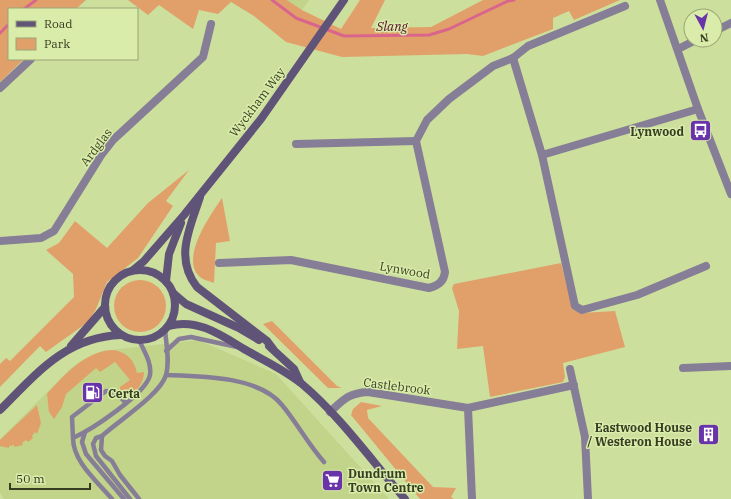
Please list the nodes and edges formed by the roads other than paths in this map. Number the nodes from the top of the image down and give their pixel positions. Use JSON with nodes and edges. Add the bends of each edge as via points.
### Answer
{"nodes":[{"id":1,"x":344,"y":0,"type":"edge"},
{"id":2,"x":660,"y":0,"type":"edge"},
{"id":3,"x":624,"y":6,"type":"dead end"},
{"id":4,"x":212,"y":24,"type":"dead end"},
{"id":5,"x":683,"y":46,"type":"edge"},
{"id":6,"x":678,"y":49,"type":"junction"},
{"id":7,"x":513,"y":58,"type":"junction"},
{"id":8,"x":30,"y":60,"type":"edge"},
{"id":9,"x":0,"y":88,"type":"edge"},
{"id":10,"x":698,"y":109,"type":"junction"},
{"id":11,"x":416,"y":141,"type":"junction"},
{"id":12,"x":296,"y":144,"type":"dead end"},
{"id":13,"x":542,"y":155,"type":"junction"},
{"id":14,"x":202,"y":191,"type":"junction"},
{"id":15,"x":731,"y":194,"type":"edge"},
{"id":16,"x":184,"y":215,"type":"junction"},
{"id":17,"x":0,"y":241,"type":"edge"},
{"id":18,"x":219,"y":263,"type":"dead end"},
{"id":19,"x":706,"y":266,"type":"dead end"},
{"id":20,"x":132,"y":271,"type":"junction"},
{"id":21,"x":166,"y":281,"type":"junction"},
{"id":22,"x":173,"y":292,"type":"junction"},
{"id":23,"x":105,"y":307,"type":"junction"},
{"id":24,"x":167,"y":328,"type":"junction"},
{"id":25,"x":121,"y":335,"type":"junction"},
{"id":26,"x":139,"y":340,"type":"junction"},
{"id":27,"x":70,"y":348,"type":"junction"},
{"id":28,"x":244,"y":349,"type":"junction"},
{"id":29,"x":273,"y":349,"type":"junction"},
{"id":30,"x":166,"y":351,"type":"junction"},
{"id":31,"x":731,"y":366,"type":"edge"},
{"id":32,"x":570,"y":368,"type":"dead end"},
{"id":33,"x":683,"y":368,"type":"dead end"},
{"id":34,"x":166,"y":375,"type":"junction"},
{"id":35,"x":301,"y":383,"type":"junction"},
{"id":36,"x":574,"y":385,"type":"junction"},
{"id":37,"x":126,"y":403,"type":"junction"},
{"id":38,"x":468,"y":408,"type":"junction"},
{"id":39,"x":0,"y":410,"type":"edge"},
{"id":40,"x":330,"y":412,"type":"junction"},
{"id":41,"x":85,"y":432,"type":"junction"},
{"id":42,"x":102,"y":436,"type":"junction"},
{"id":43,"x":73,"y":438,"type":"junction"},
{"id":44,"x":324,"y":462,"type":"dead end"},
{"id":45,"x":112,"y":499,"type":"edge"},
{"id":46,"x":124,"y":499,"type":"edge"},
{"id":47,"x":130,"y":499,"type":"edge"},
{"id":48,"x":139,"y":499,"type":"edge"},
{"id":49,"x":405,"y":499,"type":"edge"},
{"id":50,"x":472,"y":499,"type":"edge"},
{"id":51,"x":588,"y":499,"type":"edge"}],
"edges":[{"from":1,"to":14,"type":"main road","name":"Wyckham Way","via":[[261,119]]},
{"from":2,"to":6,"type":"street"},
{"from":3,"to":7,"type":"street","via":[[528,46]]},
{"from":4,"to":17,"type":"street","name":"Ardglas","via":[[203,57],[113,140],[54,230],[41,238]]},
{"from":5,"to":6,"type":"street"},
{"from":6,"to":10,"type":"street"},
{"from":7,"to":11,"type":"street","via":[[493,66],[449,99],[427,120]]},
{"from":7,"to":13,"type":"street"},
{"from":8,"to":9,"type":"street"},
{"from":10,"to":13,"type":"street"},
{"from":10,"to":15,"type":"street"},
{"from":11,"to":12,"type":"street"},
{"from":11,"to":18,"type":"street","name":"Lynwood","via":[[445,272],[444,277],[435,286],[429,288],[291,260]]},
{"from":13,"to":19,"type":"street","via":[[575,306],[582,310],[637,296]]},
{"from":14,"to":16,"type":"main road","name":"Wyckham Way"},
{"from":14,"to":29,"type":"main road","via":[[186,246],[186,264],[190,278],[197,287],[262,337]]},
{"from":16,"to":20,"type":"main road","name":"Wyckham Way"},
{"from":16,"to":21,"type":"main road","name":"Wyckham Way","via":[[168,254]]},
{"from":20,"to":21,"type":"main road","via":[[154,272]]},
{"from":20,"to":23,"type":"main road","via":[[122,274],[114,281],[108,290]]},
{"from":21,"to":22,"type":"main road"},
{"from":22,"to":24,"type":"main road","via":[[175,307]]},
{"from":22,"to":29,"type":"main road","via":[[186,304],[239,328]]},
{"from":23,"to":25,"type":"main road","via":[[110,324]]},
{"from":23,"to":27,"type":"main road"},
{"from":24,"to":26,"type":"main road","via":[[153,338]]},
{"from":24,"to":28,"type":"main road","via":[[186,323],[200,326],[217,332]]},
{"from":24,"to":30,"type":"lane"},
{"from":25,"to":26,"type":"main road"},
{"from":25,"to":27,"type":"main road","via":[[106,336]]},
{"from":26,"to":37,"type":"lane","via":[[148,358],[150,374],[146,385]]},
{"from":27,"to":39,"type":"main road","via":[[45,365]]},
{"from":28,"to":30,"type":"lane","via":[[191,337],[179,339]]},
{"from":28,"to":35,"type":"main road"},
{"from":29,"to":35,"type":"main road","via":[[294,369]]},
{"from":30,"to":34,"type":"lane"},
{"from":31,"to":33,"type":"street"},
{"from":32,"to":36,"type":"street"},
{"from":34,"to":42,"type":"lane","via":[[160,387]]},
{"from":34,"to":44,"type":"lane","via":[[224,378],[241,381],[264,390],[281,404]]},
{"from":35,"to":40,"type":"main road"},
{"from":36,"to":38,"type":"street","name":"Castlebrook"},
{"from":36,"to":51,"type":"street","via":[[585,437]]},
{"from":37,"to":41,"type":"lane"},
{"from":37,"to":43,"type":"lane","via":[[116,393],[106,391],[72,417]]},
{"from":38,"to":40,"type":"street","name":"Castlebrook","via":[[363,392],[348,395]]},
{"from":38,"to":50,"type":"street"},
{"from":40,"to":49,"type":"main road"},
{"from":41,"to":43,"type":"lane"},
{"from":41,"to":46,"type":"lane","via":[[82,442],[86,454]]},
{"from":42,"to":47,"type":"lane","via":[[96,438],[93,444],[94,454]]},
{"from":42,"to":48,"type":"lane","via":[[101,450]]},
{"from":43,"to":45,"type":"lane","via":[[74,450],[80,460]]}]}
